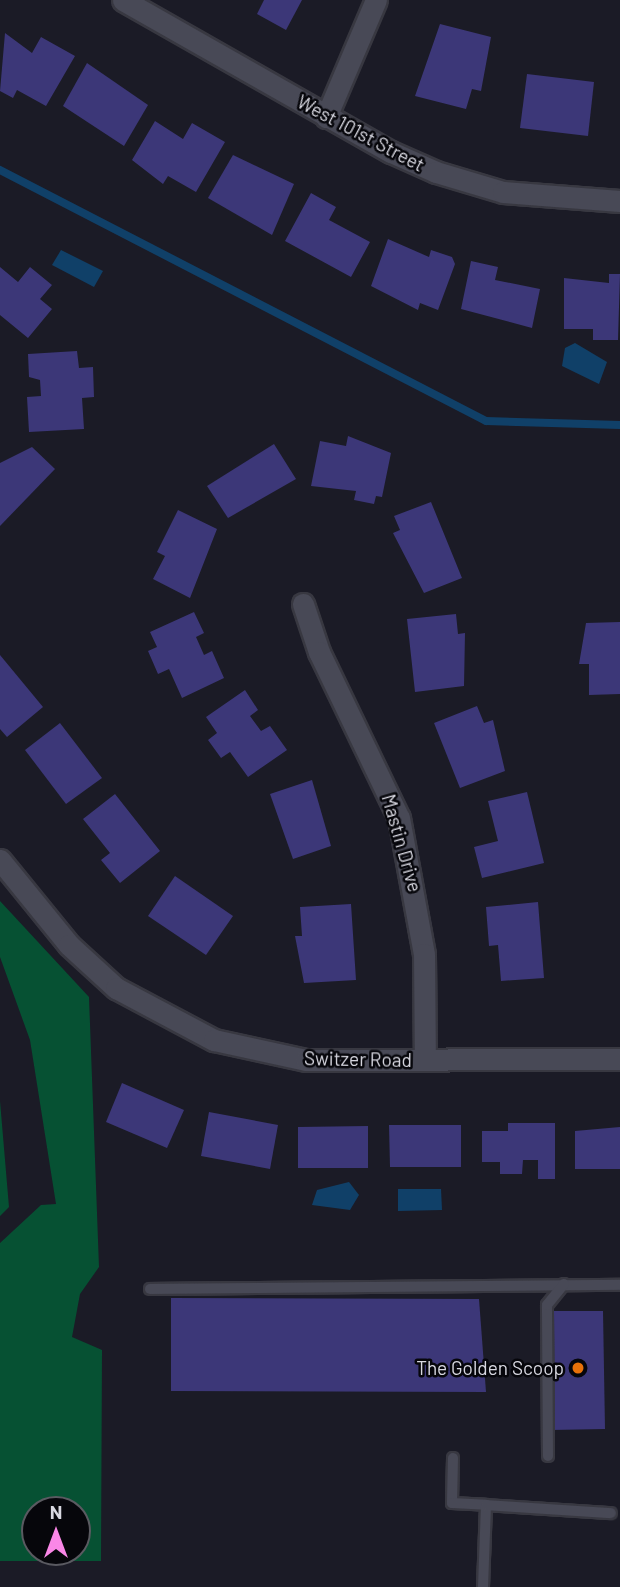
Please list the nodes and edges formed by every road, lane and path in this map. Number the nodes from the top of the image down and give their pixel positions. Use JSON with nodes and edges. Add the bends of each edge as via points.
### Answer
{"nodes":[{"id":1,"x":123,"y":0,"type":"edge"},
{"id":2,"x":376,"y":0,"type":"edge"},
{"id":3,"x":326,"y":117,"type":"junction"},
{"id":4,"x":620,"y":201,"type":"edge"},
{"id":5,"x":303,"y":604,"type":"dead end"},
{"id":6,"x":0,"y":860,"type":"edge"},
{"id":7,"x":425,"y":1059,"type":"junction"},
{"id":8,"x":620,"y":1059,"type":"edge"},
{"id":9,"x":564,"y":1284,"type":"junction"},
{"id":10,"x":620,"y":1284,"type":"edge"},
{"id":11,"x":150,"y":1289,"type":"dead end"},
{"id":12,"x":548,"y":1456,"type":"dead end"},
{"id":13,"x":453,"y":1458,"type":"dead end"},
{"id":14,"x":486,"y":1505,"type":"junction"},
{"id":15,"x":611,"y":1513,"type":"dead end"},
{"id":16,"x":483,"y":1587,"type":"edge"}],
"edges":[{"from":1,"to":3,"type":"street","name":"West 101st Street"},
{"from":2,"to":3,"type":"street"},
{"from":3,"to":4,"type":"street","name":"West 101st Street","via":[[436,172],[503,192]]},
{"from":5,"to":7,"type":"street","name":"Mastin Drive","via":[[319,652],[399,818],[418,901]]},
{"from":6,"to":7,"type":"street","name":"Switzer Road","via":[[69,945],[155,1014],[245,1050],[306,1060]]},
{"from":7,"to":8,"type":"street","name":"Switzer Road"},
{"from":9,"to":10,"type":"lane"},
{"from":9,"to":11,"type":"lane"},
{"from":9,"to":12,"type":"lane","via":[[547,1305]]},
{"from":13,"to":14,"type":"lane","via":[[452,1503]]},
{"from":14,"to":15,"type":"lane"},
{"from":14,"to":16,"type":"lane"}]}
